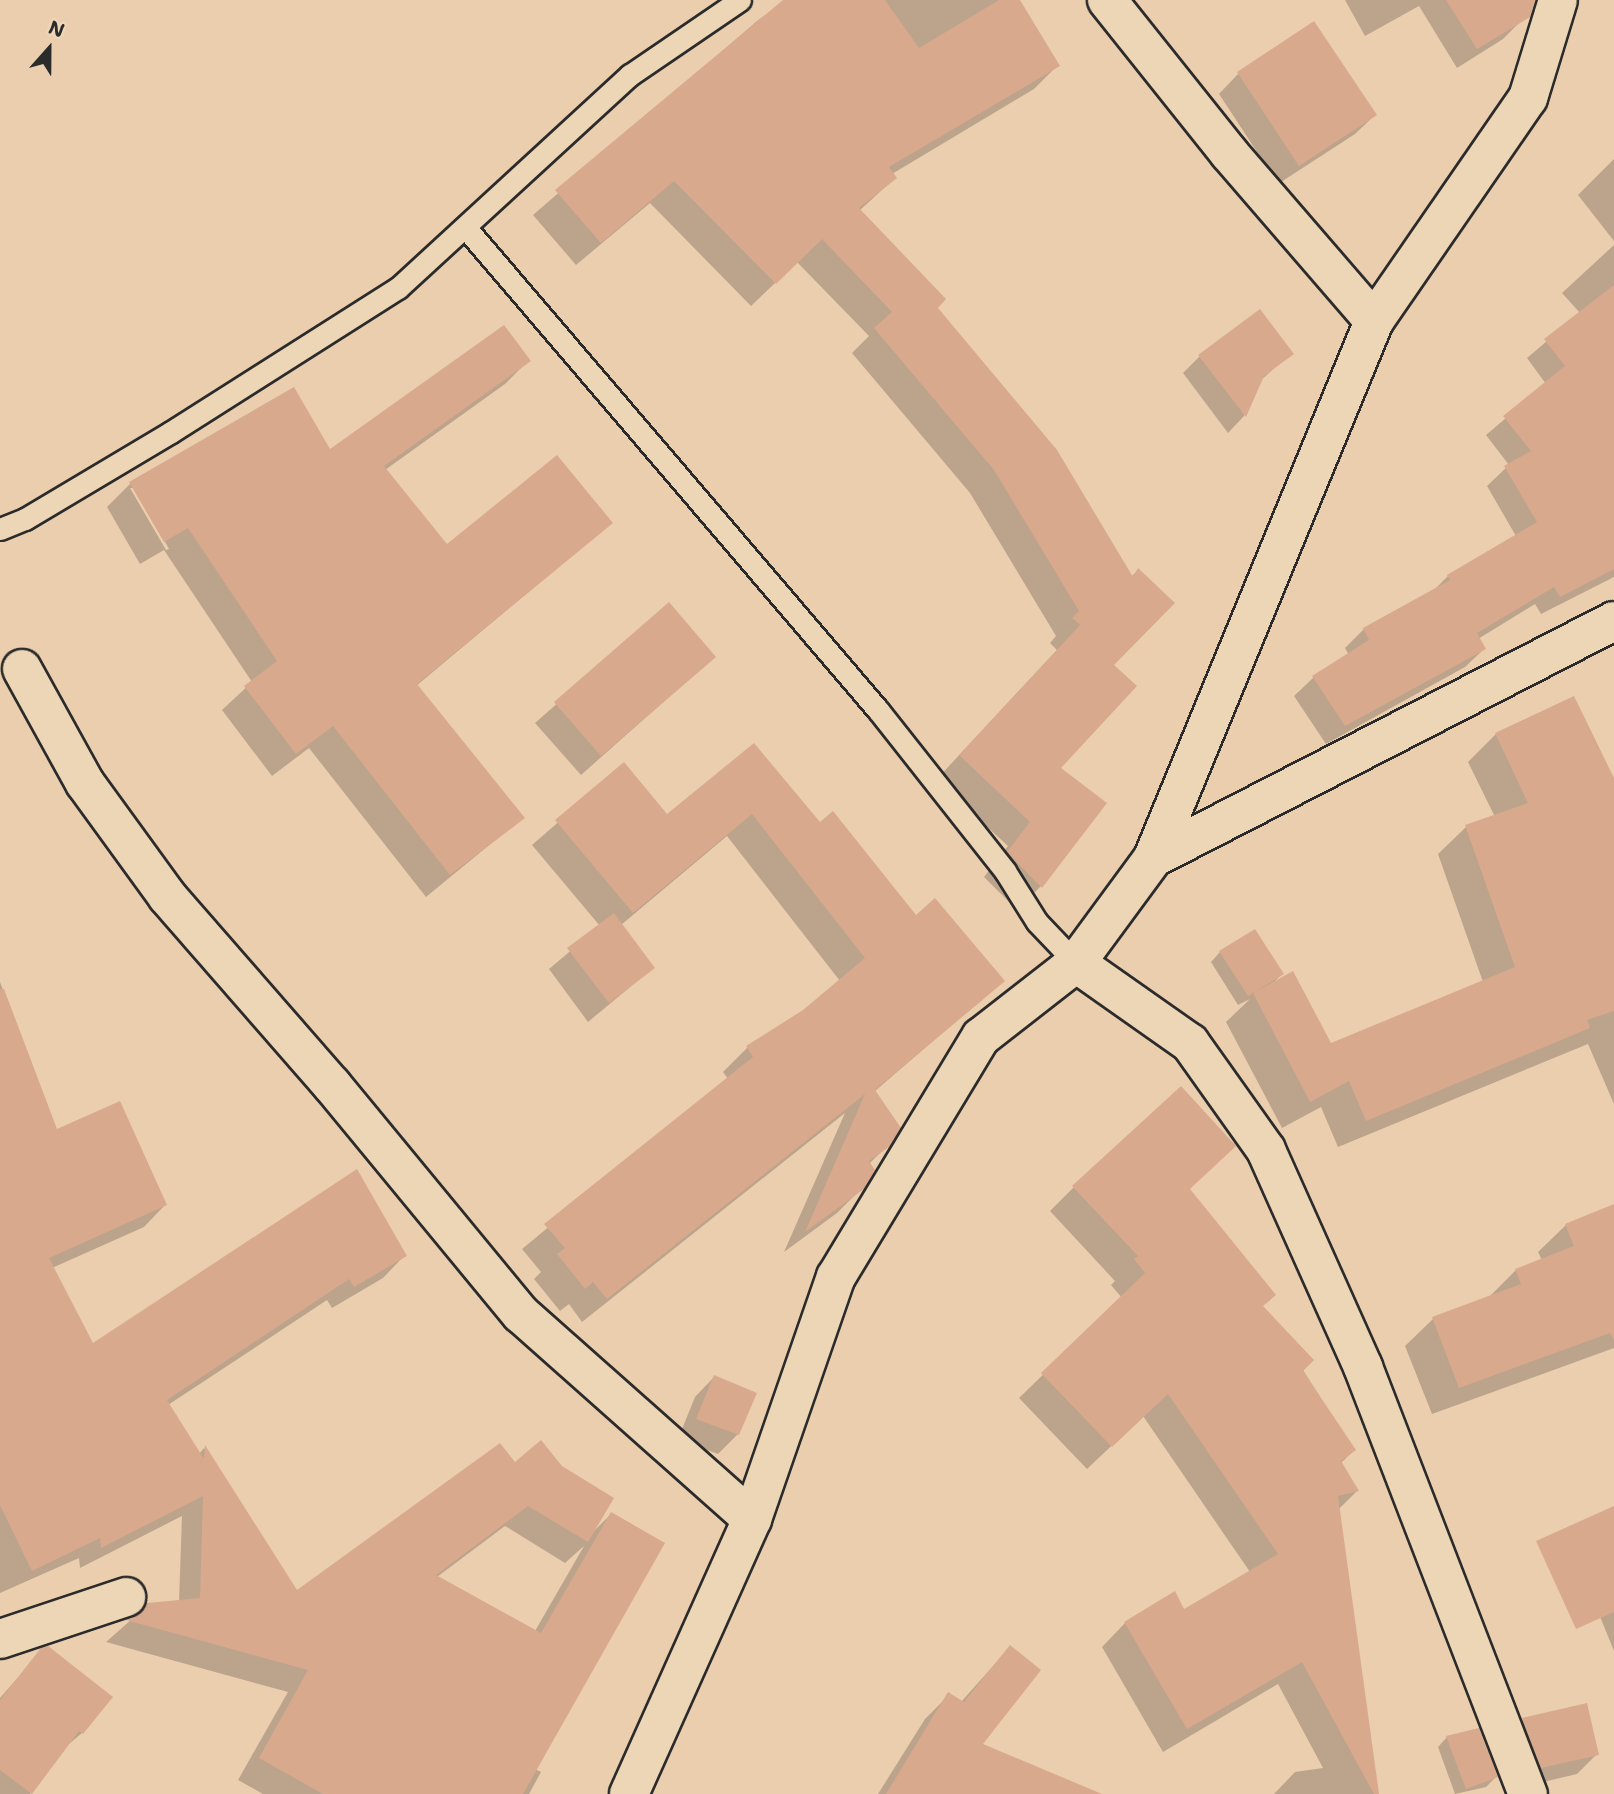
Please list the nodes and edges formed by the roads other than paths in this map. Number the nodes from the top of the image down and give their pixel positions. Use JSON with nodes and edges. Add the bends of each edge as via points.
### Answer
{"nodes":[{"id":1,"x":740,"y":0,"type":"edge"},
{"id":2,"x":1107,"y":0,"type":"edge"},
{"id":3,"x":1558,"y":0,"type":"edge"},
{"id":4,"x":465,"y":227,"type":"junction"},
{"id":5,"x":1374,"y":321,"type":"junction"},
{"id":6,"x":0,"y":528,"type":"edge"},
{"id":7,"x":1614,"y":621,"type":"edge"},
{"id":8,"x":22,"y":669,"type":"dead end"},
{"id":9,"x":1153,"y":858,"type":"junction"},
{"id":10,"x":1076,"y":963,"type":"junction"},
{"id":11,"x":752,"y":1519,"type":"junction"},
{"id":12,"x":126,"y":1597,"type":"dead end"},
{"id":13,"x":0,"y":1640,"type":"edge"},
{"id":14,"x":629,"y":1794,"type":"edge"},
{"id":15,"x":1528,"y":1794,"type":"edge"}],
"edges":[{"from":1,"to":4,"type":"lane","via":[[630,75]]},
{"from":2,"to":5,"type":"street"},
{"from":3,"to":5,"type":"street","via":[[1528,98]]},
{"from":4,"to":6,"type":"lane","via":[[398,288],[160,438],[25,519]]},
{"from":4,"to":10,"type":"lane","via":[[878,710],[999,863],[1037,922]]},
{"from":5,"to":9,"type":"street"},
{"from":7,"to":9,"type":"street"},
{"from":8,"to":11,"type":"street","via":[[85,783],[167,896],[332,1085],[521,1314]]},
{"from":9,"to":10,"type":"street"},
{"from":10,"to":11,"type":"street","via":[[981,1037],[836,1277]]},
{"from":10,"to":15,"type":"street","via":[[1190,1043],[1266,1150],[1363,1367]]},
{"from":11,"to":14,"type":"street"},
{"from":12,"to":13,"type":"street"}]}
